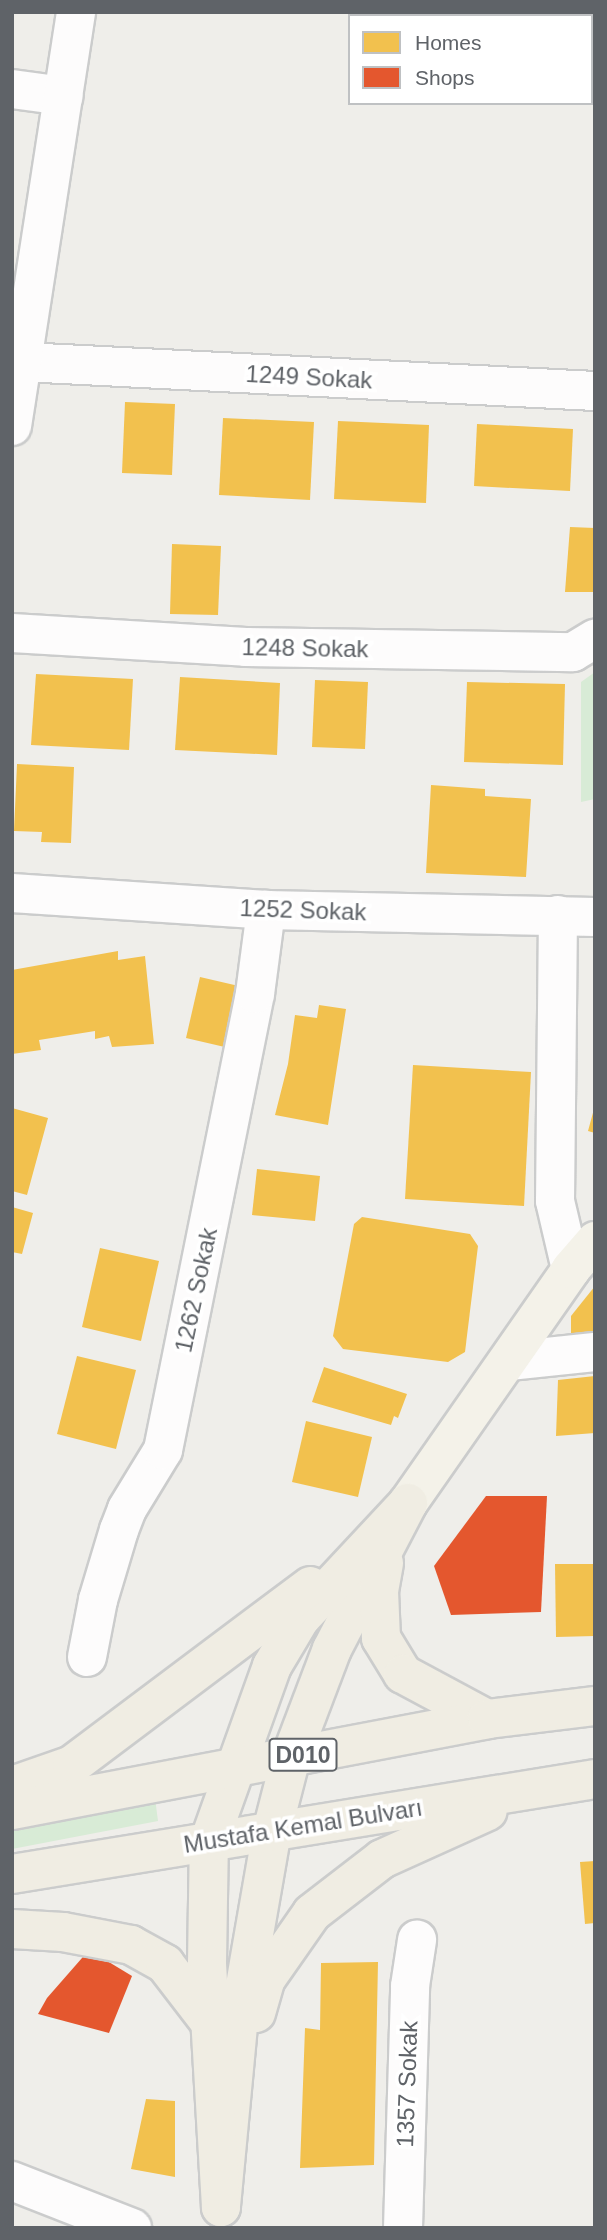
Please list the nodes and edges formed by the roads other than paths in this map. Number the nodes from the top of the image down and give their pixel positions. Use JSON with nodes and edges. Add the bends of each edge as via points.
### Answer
{"nodes":[{"id":1,"x":76,"y":12,"type":"edge"},
{"id":2,"x":12,"y":89,"type":"edge"},
{"id":3,"x":64,"y":96,"type":"junction"},
{"id":4,"x":595,"y":391,"type":"edge"},
{"id":5,"x":17,"y":392,"type":"edge"},
{"id":6,"x":12,"y":633,"type":"edge"},
{"id":7,"x":595,"y":639,"type":"edge"},
{"id":8,"x":12,"y":893,"type":"edge"},
{"id":9,"x":267,"y":910,"type":"junction"},
{"id":10,"x":576,"y":916,"type":"edge"},
{"id":11,"x":583,"y":1255,"type":"edge"},
{"id":12,"x":595,"y":1352,"type":"edge"},
{"id":13,"x":509,"y":1361,"type":"junction"},
{"id":14,"x":408,"y":1503,"type":"junction"},
{"id":15,"x":87,"y":1657,"type":"dead end"},
{"id":16,"x":595,"y":1706,"type":"edge"},
{"id":17,"x":487,"y":1719,"type":"junction"},
{"id":18,"x":291,"y":1757,"type":"junction"},
{"id":19,"x":236,"y":1767,"type":"junction"},
{"id":20,"x":595,"y":1779,"type":"edge"},
{"id":21,"x":12,"y":1786,"type":"edge"},
{"id":22,"x":544,"y":1788,"type":"junction"},
{"id":23,"x":12,"y":1810,"type":"edge"},
{"id":24,"x":272,"y":1831,"type":"junction"},
{"id":25,"x":209,"y":1842,"type":"junction"},
{"id":26,"x":12,"y":1874,"type":"edge"},
{"id":27,"x":16,"y":1935,"type":"edge"},
{"id":28,"x":417,"y":1940,"type":"dead end"},
{"id":29,"x":211,"y":2024,"type":"junction"},
{"id":30,"x":232,"y":2092,"type":"junction"},
{"id":31,"x":12,"y":2181,"type":"edge"},
{"id":32,"x":221,"y":2217,"type":"edge"},
{"id":33,"x":132,"y":2228,"type":"edge"},
{"id":34,"x":403,"y":2228,"type":"edge"}],
"edges":[{"from":1,"to":3,"type":"street"},
{"from":2,"to":3,"type":"street"},
{"from":3,"to":5,"type":"street"},
{"from":4,"to":5,"type":"street","name":"1249 Sokak"},
{"from":6,"to":7,"type":"street","name":"1248 Sokak","via":[[246,647],[561,652],[573,652]]},
{"from":8,"to":9,"type":"street","name":"1252 Sokak"},
{"from":9,"to":10,"type":"street","name":"1252 Sokak"},
{"from":9,"to":15,"type":"street","name":"1262 Sokak","via":[[253,1007],[163,1450],[127,1508],[98,1600]]},
{"from":10,"to":11,"type":"street","via":[[555,1201]]},
{"from":11,"to":13,"type":"main road"},
{"from":12,"to":13,"type":"street"},
{"from":13,"to":14,"type":"main road"},
{"from":14,"to":17,"type":"highway","via":[[388,1545],[383,1568],[381,1638],[402,1674]]},
{"from":14,"to":18,"type":"highway","via":[[332,1649]]},
{"from":14,"to":19,"type":"highway","via":[[300,1619],[272,1666]]},
{"from":14,"to":21,"type":"highway","via":[[305,1591],[72,1765]]},
{"from":16,"to":17,"type":"highway","number":"D010"},
{"from":17,"to":18,"type":"highway","number":"D010"},
{"from":18,"to":19,"type":"highway","number":"D010"},
{"from":18,"to":24,"type":"highway"},
{"from":19,"to":23,"type":"highway","number":"D010"},
{"from":19,"to":25,"type":"highway"},
{"from":20,"to":22,"type":"highway","name":"Mustafa Kemal Bulvarı"},
{"from":22,"to":24,"type":"highway","name":"Mustafa Kemal Bulvarı"},
{"from":22,"to":30,"type":"highway","via":[[382,1859],[312,1913],[266,1979]]},
{"from":24,"to":25,"type":"highway","name":"Mustafa Kemal Bulvarı"},
{"from":24,"to":30,"type":"highway","via":[[238,2026]]},
{"from":25,"to":26,"type":"highway","name":"Mustafa Kemal Bulvarı"},
{"from":25,"to":29,"type":"highway"},
{"from":27,"to":29,"type":"highway","via":[[63,1932],[131,1944],[165,1964]]},
{"from":28,"to":34,"type":"street","name":"1357 Sokak","via":[[410,1986]]},
{"from":29,"to":32,"type":"highway"},
{"from":30,"to":32,"type":"highway"},
{"from":31,"to":33,"type":"street"}]}
